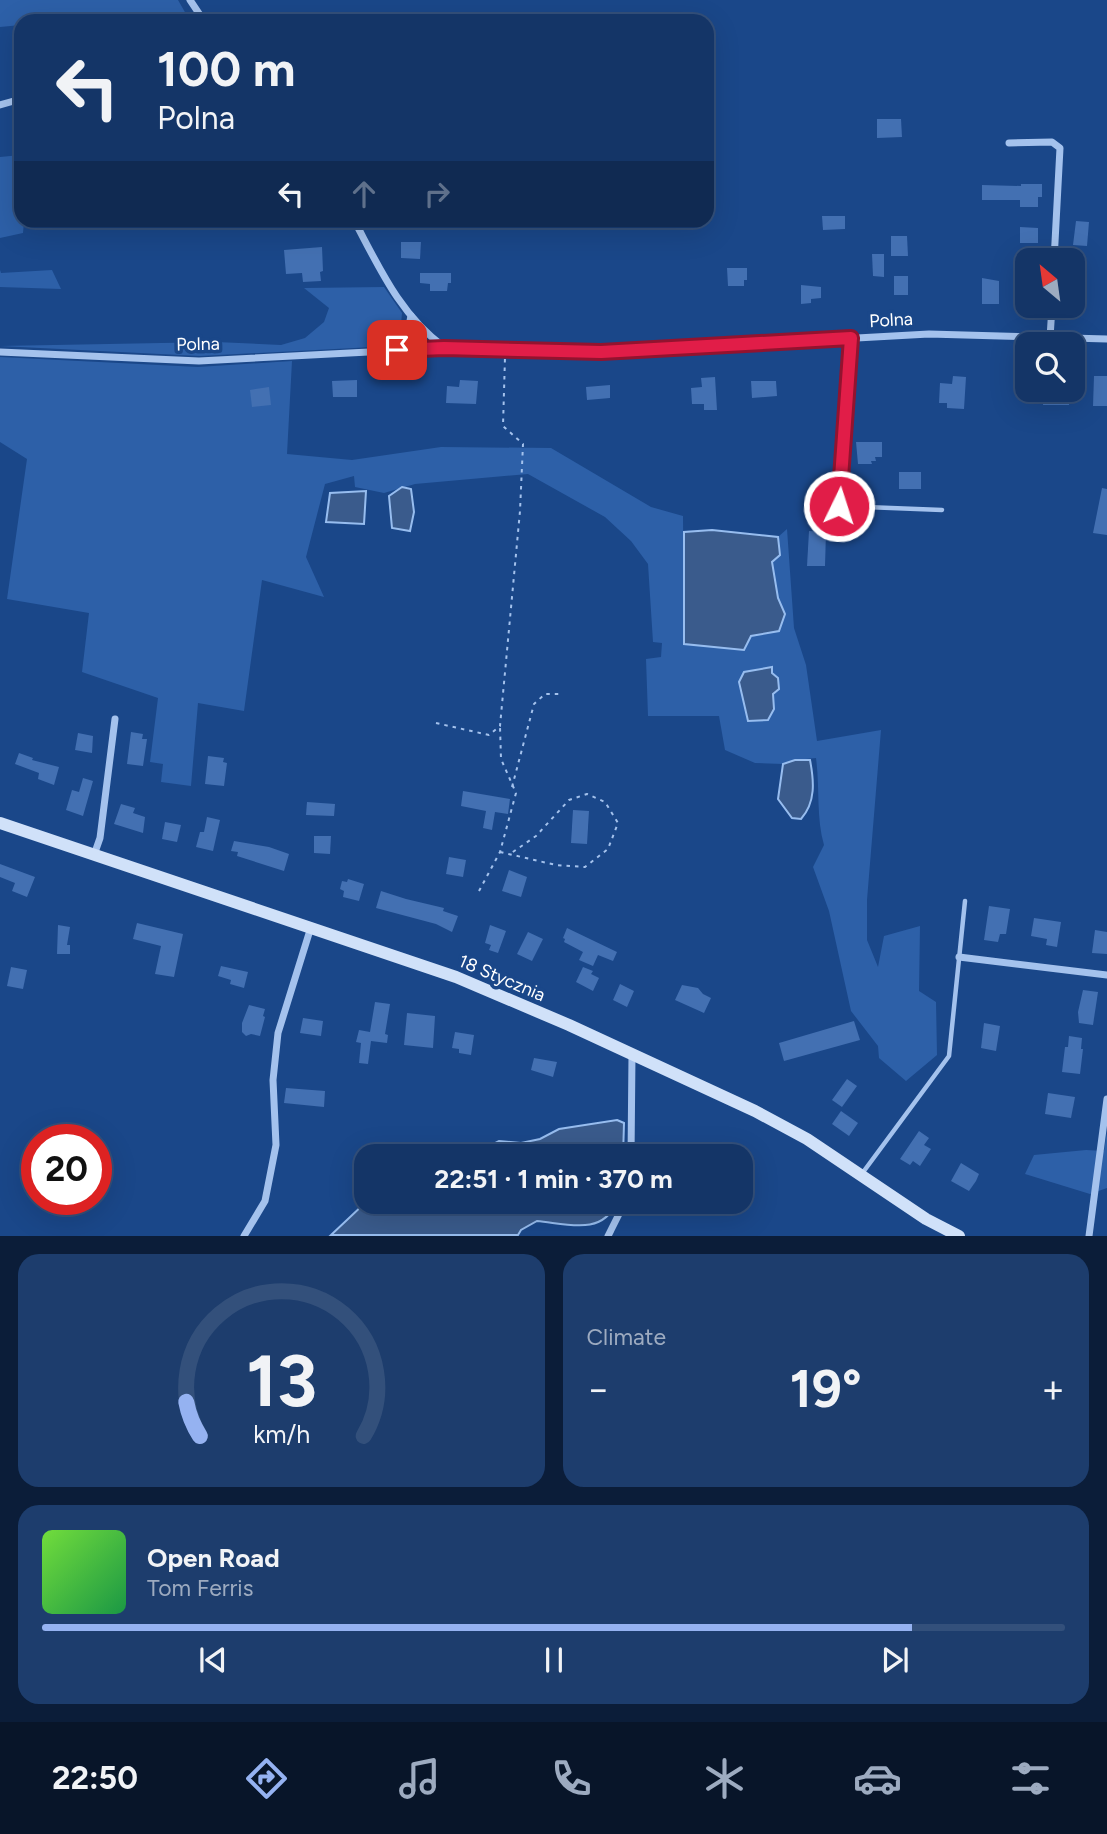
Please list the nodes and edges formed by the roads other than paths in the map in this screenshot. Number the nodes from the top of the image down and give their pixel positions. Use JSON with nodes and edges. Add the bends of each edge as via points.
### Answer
{"nodes":[{"id":1,"x":1009,"y":143,"type":"dead end"},
{"id":2,"x":358,"y":228,"type":"edge"},
{"id":3,"x":1055,"y":248,"type":"edge"},
{"id":4,"x":411,"y":316,"type":"junction"},
{"id":5,"x":1015,"y":337,"type":"edge"},
{"id":6,"x":851,"y":338,"type":"junction"},
{"id":7,"x":1085,"y":339,"type":"edge"},
{"id":8,"x":1107,"y":339,"type":"edge"},
{"id":9,"x":444,"y":348,"type":"junction"},
{"id":10,"x":397,"y":350,"type":"junction"},
{"id":11,"x":0,"y":352,"type":"edge"},
{"id":12,"x":942,"y":509,"type":"dead end"},
{"id":13,"x":116,"y":719,"type":"dead end"},
{"id":14,"x":0,"y":823,"type":"edge"},
{"id":15,"x":94,"y":855,"type":"junction"},
{"id":16,"x":965,"y":901,"type":"dead end"},
{"id":17,"x":312,"y":927,"type":"junction"},
{"id":18,"x":959,"y":957,"type":"junction"},
{"id":19,"x":1107,"y":975,"type":"edge"},
{"id":20,"x":632,"y":1055,"type":"junction"},
{"id":21,"x":1107,"y":1099,"type":"edge"},
{"id":22,"x":631,"y":1144,"type":"edge"},
{"id":23,"x":861,"y":1175,"type":"junction"},
{"id":24,"x":619,"y":1214,"type":"edge"},
{"id":25,"x":244,"y":1236,"type":"edge"},
{"id":26,"x":608,"y":1236,"type":"edge"},
{"id":27,"x":959,"y":1236,"type":"edge"},
{"id":28,"x":1089,"y":1236,"type":"edge"}],
"edges":[{"from":1,"to":3,"type":"street","via":[[1052,142],[1060,148]]},
{"from":2,"to":4,"type":"street","via":[[393,293]]},
{"from":4,"to":9,"type":"street"},
{"from":4,"to":10,"type":"street","via":[[407,335]]},
{"from":5,"to":6,"type":"street","name":"Polna"},
{"from":6,"to":9,"type":"street","name":"Polna","via":[[601,352]]},
{"from":6,"to":12,"type":"lane","via":[[839,506]]},
{"from":7,"to":8,"type":"street","name":"Polna"},
{"from":9,"to":10,"type":"street","name":"Polna"},
{"from":10,"to":11,"type":"street","name":"Polna","via":[[200,361]]},
{"from":13,"to":15,"type":"street"},
{"from":14,"to":15,"type":"street","name":"18 Stycznia"},
{"from":15,"to":17,"type":"street","name":"18 Stycznia"},
{"from":16,"to":18,"type":"lane"},
{"from":17,"to":20,"type":"street","name":"18 Stycznia","via":[[456,977]]},
{"from":17,"to":25,"type":"street","via":[[278,1033],[273,1080],[276,1145],[265,1201]]},
{"from":18,"to":19,"type":"street"},
{"from":18,"to":23,"type":"lane","via":[[949,1056]]},
{"from":20,"to":22,"type":"street"},
{"from":20,"to":23,"type":"street","name":"18 Stycznia","via":[[755,1111]]},
{"from":21,"to":28,"type":"street"},
{"from":23,"to":27,"type":"street","name":"18 Stycznia"},
{"from":24,"to":26,"type":"street"}]}
